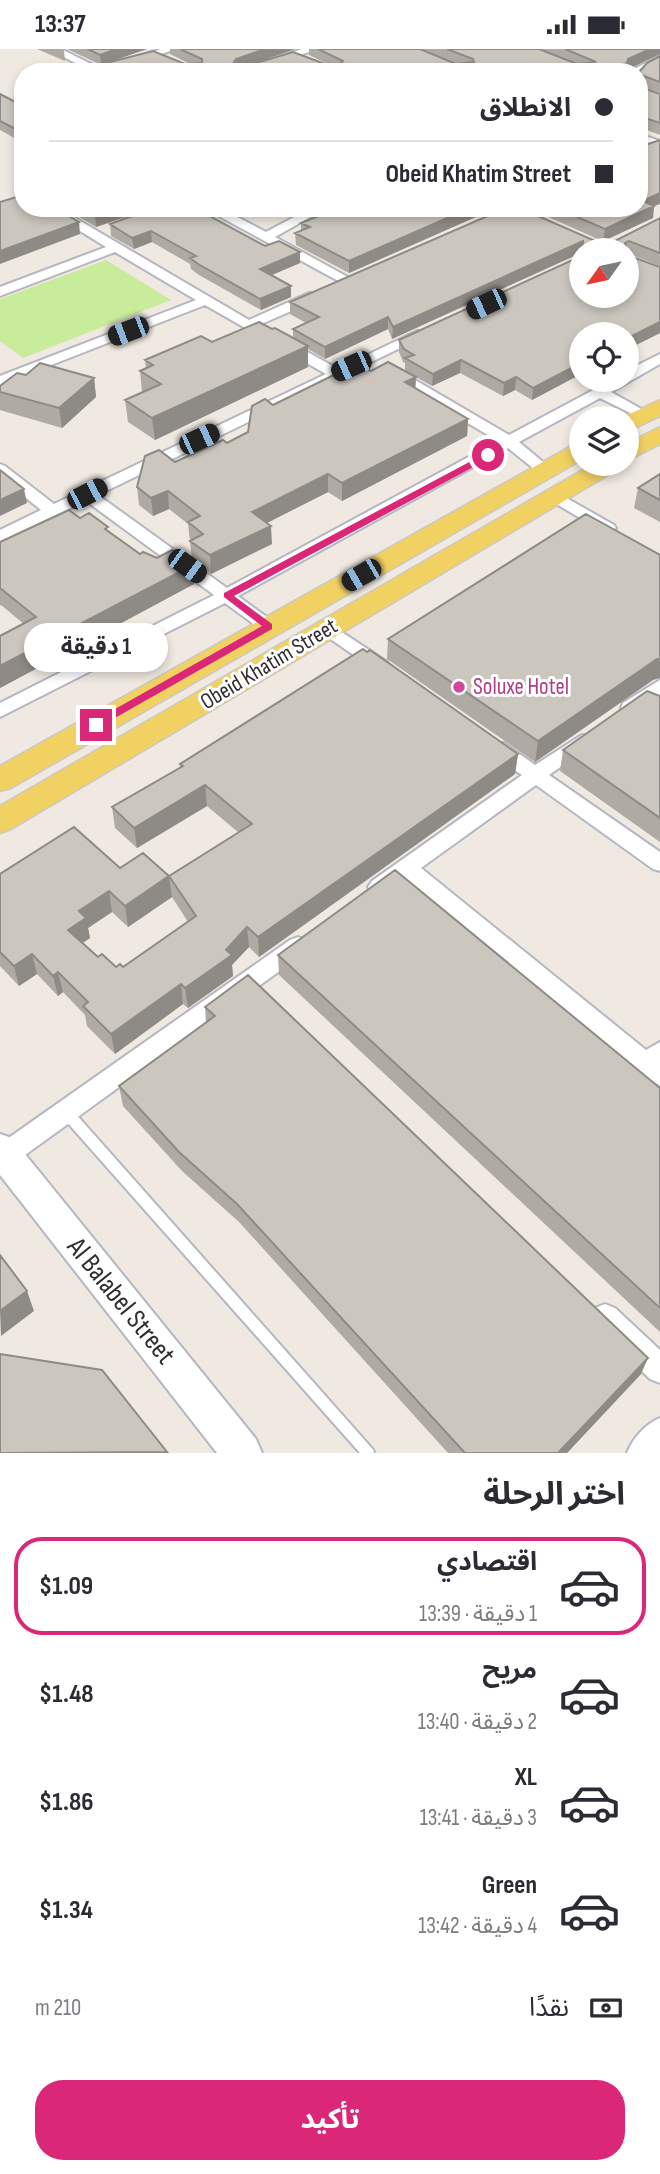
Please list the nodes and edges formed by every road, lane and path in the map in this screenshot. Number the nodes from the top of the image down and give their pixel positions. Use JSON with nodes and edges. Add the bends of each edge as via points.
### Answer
{"nodes":[{"id":1,"x":52,"y":49,"type":"edge"},
{"id":2,"x":144,"y":49,"type":"edge"},
{"id":3,"x":171,"y":49,"type":"edge"},
{"id":4,"x":312,"y":49,"type":"edge"},
{"id":5,"x":155,"y":54,"type":"junction"},
{"id":6,"x":293,"y":55,"type":"junction"},
{"id":7,"x":92,"y":63,"type":"edge"},
{"id":8,"x":127,"y":63,"type":"edge"},
{"id":9,"x":176,"y":63,"type":"edge"},
{"id":10,"x":269,"y":63,"type":"edge"},
{"id":11,"x":312,"y":63,"type":"edge"},
{"id":12,"x":67,"y":217,"type":"edge"},
{"id":13,"x":227,"y":217,"type":"edge"},
{"id":14,"x":303,"y":217,"type":"edge"},
{"id":15,"x":266,"y":237,"type":"junction"},
{"id":16,"x":116,"y":247,"type":"junction"},
{"id":17,"x":0,"y":292,"type":"edge"},
{"id":18,"x":205,"y":301,"type":"junction"},
{"id":19,"x":248,"y":325,"type":"junction"},
{"id":20,"x":430,"y":330,"type":"edge"},
{"id":21,"x":660,"y":358,"type":"edge"},
{"id":22,"x":367,"y":359,"type":"junction"},
{"id":23,"x":639,"y":370,"type":"edge"},
{"id":24,"x":336,"y":374,"type":"junction"},
{"id":25,"x":0,"y":380,"type":"edge"},
{"id":26,"x":600,"y":392,"type":"joint"},
{"id":27,"x":644,"y":416,"type":"edge"},
{"id":28,"x":660,"y":435,"type":"edge"},
{"id":29,"x":512,"y":442,"type":"junction"},
{"id":30,"x":639,"y":447,"type":"edge"},
{"id":31,"x":569,"y":456,"type":"edge"},
{"id":32,"x":0,"y":469,"type":"edge"},
{"id":33,"x":544,"y":470,"type":"junction"},
{"id":34,"x":589,"y":476,"type":"edge"},
{"id":35,"x":87,"y":494,"type":"junction"},
{"id":36,"x":554,"y":496,"type":"junction"},
{"id":37,"x":52,"y":511,"type":"junction"},
{"id":38,"x":0,"y":537,"type":"edge"},
{"id":39,"x":625,"y":538,"type":"edge"},
{"id":40,"x":227,"y":595,"type":"junction"},
{"id":41,"x":269,"y":627,"type":"junction"},
{"id":42,"x":328,"y":629,"type":"junction"},
{"id":43,"x":393,"y":675,"type":"edge"},
{"id":44,"x":660,"y":686,"type":"edge"},
{"id":45,"x":651,"y":705,"type":"edge"},
{"id":46,"x":0,"y":711,"type":"edge"},
{"id":47,"x":481,"y":737,"type":"edge"},
{"id":48,"x":536,"y":775,"type":"junction"},
{"id":49,"x":0,"y":780,"type":"edge"},
{"id":50,"x":0,"y":821,"type":"edge"},
{"id":51,"x":660,"y":863,"type":"edge"},
{"id":52,"x":406,"y":869,"type":"junction"},
{"id":53,"x":361,"y":900,"type":"edge"},
{"id":54,"x":317,"y":932,"type":"edge"},
{"id":55,"x":251,"y":979,"type":"junction"},
{"id":56,"x":271,"y":998,"type":"edge"},
{"id":57,"x":655,"y":1064,"type":"edge"},
{"id":58,"x":66,"y":1112,"type":"junction"},
{"id":59,"x":3,"y":1152,"type":"edge"},
{"id":60,"x":590,"y":1303,"type":"edge"},
{"id":61,"x":660,"y":1369,"type":"edge"},
{"id":62,"x":660,"y":1432,"type":"edge"},
{"id":63,"x":242,"y":1453,"type":"edge"},
{"id":64,"x":368,"y":1453,"type":"edge"},
{"id":65,"x":641,"y":1453,"type":"edge"}],
"edges":[{"from":1,"to":7,"type":"street"},
{"from":2,"to":5,"type":"street"},
{"from":3,"to":5,"type":"street"},
{"from":4,"to":6,"type":"street"},
{"from":5,"to":8,"type":"street"},
{"from":5,"to":9,"type":"street"},
{"from":6,"to":10,"type":"street"},
{"from":6,"to":11,"type":"street"},
{"from":12,"to":16,"type":"street","via":[[100,233]]},
{"from":13,"to":15,"type":"street"},
{"from":14,"to":15,"type":"street"},
{"from":15,"to":19,"type":"street","via":[[343,284]]},
{"from":16,"to":17,"type":"street"},
{"from":16,"to":18,"type":"street"},
{"from":18,"to":19,"type":"street"},
{"from":18,"to":25,"type":"street"},
{"from":19,"to":24,"type":"street"},
{"from":20,"to":22,"type":"street"},
{"from":21,"to":23,"type":"street"},
{"from":22,"to":24,"type":"street"},
{"from":22,"to":29,"type":"street"},
{"from":24,"to":35,"type":"street"},
{"from":26,"to":27,"type":"street"},
{"from":26,"to":29,"type":"street"},
{"from":28,"to":30,"type":"main road"},
{"from":29,"to":33,"type":"street"},
{"from":29,"to":40,"type":"street"},
{"from":31,"to":33,"type":"main road","name":"Obeid Khatim Street"},
{"from":32,"to":37,"type":"street"},
{"from":33,"to":41,"type":"main road","name":"Obeid Khatim Street"},
{"from":34,"to":36,"type":"main road","name":"Obeid Khatim Street"},
{"from":35,"to":37,"type":"street"},
{"from":35,"to":40,"type":"street"},
{"from":36,"to":39,"type":"street"},
{"from":36,"to":42,"type":"main road","name":"Obeid Khatim Street"},
{"from":37,"to":38,"type":"street"},
{"from":40,"to":41,"type":"street"},
{"from":40,"to":46,"type":"street"},
{"from":41,"to":49,"type":"main road","name":"Obeid Khatim Street"},
{"from":42,"to":43,"type":"street"},
{"from":42,"to":50,"type":"main road","name":"Obeid Khatim Street"},
{"from":44,"to":45,"type":"street"},
{"from":45,"to":48,"type":"street","via":[[605,726]]},
{"from":47,"to":48,"type":"street"},
{"from":48,"to":51,"type":"street"},
{"from":48,"to":52,"type":"street"},
{"from":52,"to":53,"type":"street"},
{"from":52,"to":57,"type":"street"},
{"from":54,"to":55,"type":"street"},
{"from":55,"to":56,"type":"street"},
{"from":55,"to":58,"type":"street"},
{"from":58,"to":59,"type":"street"},
{"from":58,"to":64,"type":"lane"},
{"from":59,"to":63,"type":"street","name":"Al Balabel Street"},
{"from":60,"to":61,"type":"street"},
{"from":62,"to":65,"type":"street"}]}
